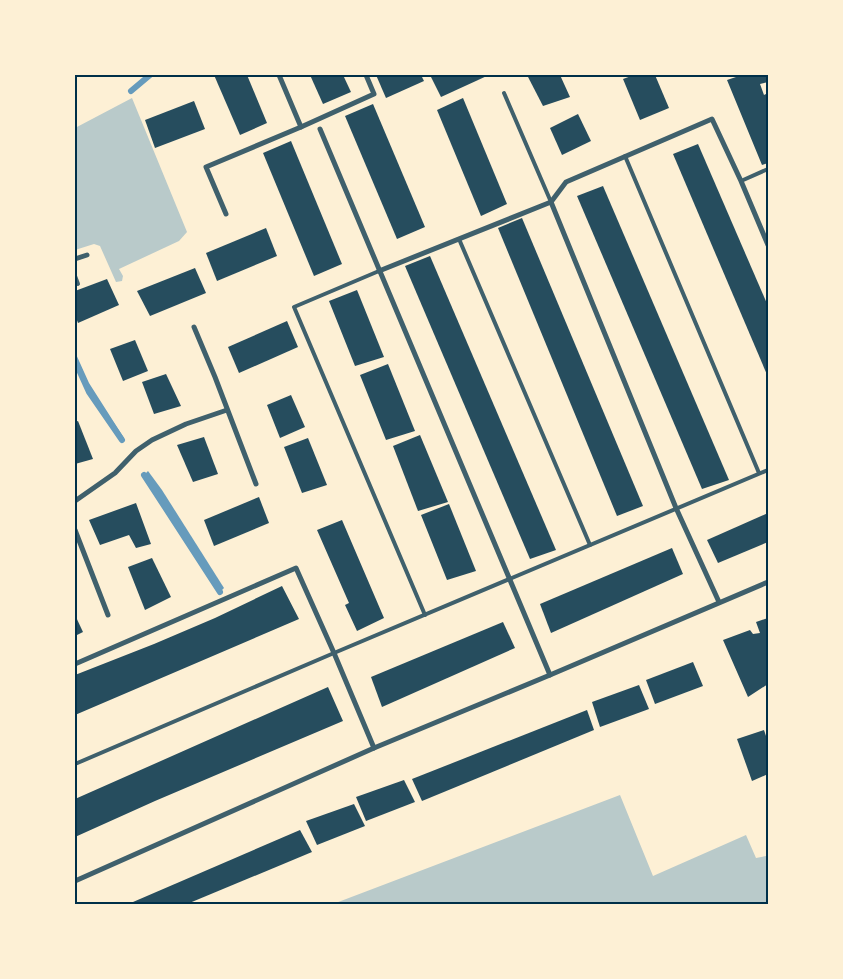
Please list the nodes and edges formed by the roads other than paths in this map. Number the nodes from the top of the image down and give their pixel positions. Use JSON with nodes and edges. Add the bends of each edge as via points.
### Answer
{"nodes":[{"id":1,"x":279,"y":75,"type":"edge"},
{"id":2,"x":366,"y":75,"type":"edge"},
{"id":3,"x":504,"y":94,"type":"dead end"},
{"id":4,"x":301,"y":127,"type":"junction"},
{"id":5,"x":320,"y":129,"type":"dead end"},
{"id":6,"x":625,"y":156,"type":"junction"},
{"id":7,"x":768,"y":169,"type":"edge"},
{"id":8,"x":741,"y":181,"type":"junction"},
{"id":9,"x":551,"y":202,"type":"junction"},
{"id":10,"x":226,"y":214,"type":"dead end"},
{"id":11,"x":460,"y":239,"type":"junction"},
{"id":12,"x":768,"y":245,"type":"edge"},
{"id":13,"x":87,"y":255,"type":"dead end"},
{"id":14,"x":75,"y":259,"type":"edge"},
{"id":15,"x":379,"y":272,"type":"junction"},
{"id":16,"x":75,"y":276,"type":"edge"},
{"id":17,"x":78,"y":284,"type":"dead end"},
{"id":18,"x":194,"y":327,"type":"dead end"},
{"id":19,"x":227,"y":410,"type":"junction"},
{"id":20,"x":768,"y":470,"type":"edge"},
{"id":21,"x":759,"y":473,"type":"junction"},
{"id":22,"x":256,"y":484,"type":"dead end"},
{"id":23,"x":75,"y":501,"type":"edge"},
{"id":24,"x":676,"y":508,"type":"junction"},
{"id":25,"x":75,"y":530,"type":"edge"},
{"id":26,"x":590,"y":545,"type":"junction"},
{"id":27,"x":510,"y":579,"type":"junction"},
{"id":28,"x":768,"y":582,"type":"edge"},
{"id":29,"x":720,"y":602,"type":"junction"},
{"id":30,"x":108,"y":615,"type":"dead end"},
{"id":31,"x":425,"y":615,"type":"junction"},
{"id":32,"x":334,"y":653,"type":"junction"},
{"id":33,"x":75,"y":664,"type":"edge"},
{"id":34,"x":550,"y":675,"type":"junction"},
{"id":35,"x":374,"y":748,"type":"junction"},
{"id":36,"x":75,"y":764,"type":"edge"},
{"id":37,"x":75,"y":881,"type":"edge"}],
"edges":[{"from":1,"to":4,"type":"street"},
{"from":2,"to":4,"type":"street","via":[[374,94]]},
{"from":3,"to":9,"type":"lane"},
{"from":4,"to":10,"type":"street","via":[[206,167]]},
{"from":5,"to":15,"type":"street"},
{"from":6,"to":8,"type":"street","via":[[712,119]]},
{"from":6,"to":9,"type":"street","via":[[566,182]]},
{"from":6,"to":21,"type":"lane"},
{"from":7,"to":8,"type":"lane"},
{"from":8,"to":12,"type":"street"},
{"from":9,"to":11,"type":"street"},
{"from":9,"to":24,"type":"street"},
{"from":11,"to":15,"type":"street"},
{"from":11,"to":26,"type":"lane"},
{"from":13,"to":14,"type":"street"},
{"from":15,"to":27,"type":"street"},
{"from":15,"to":31,"type":"lane","via":[[294,307]]},
{"from":16,"to":17,"type":"lane"},
{"from":18,"to":19,"type":"street"},
{"from":19,"to":22,"type":"street"},
{"from":19,"to":23,"type":"street","via":[[152,440],[136,451],[115,474]]},
{"from":20,"to":21,"type":"lane"},
{"from":21,"to":24,"type":"lane"},
{"from":24,"to":26,"type":"lane"},
{"from":24,"to":29,"type":"street"},
{"from":25,"to":30,"type":"street"},
{"from":26,"to":27,"type":"lane"},
{"from":27,"to":31,"type":"lane"},
{"from":27,"to":34,"type":"street"},
{"from":28,"to":29,"type":"street"},
{"from":29,"to":34,"type":"street"},
{"from":31,"to":32,"type":"lane"},
{"from":32,"to":33,"type":"street","via":[[296,568]]},
{"from":32,"to":35,"type":"street"},
{"from":32,"to":36,"type":"lane"},
{"from":34,"to":35,"type":"street"},
{"from":35,"to":37,"type":"street"}]}
